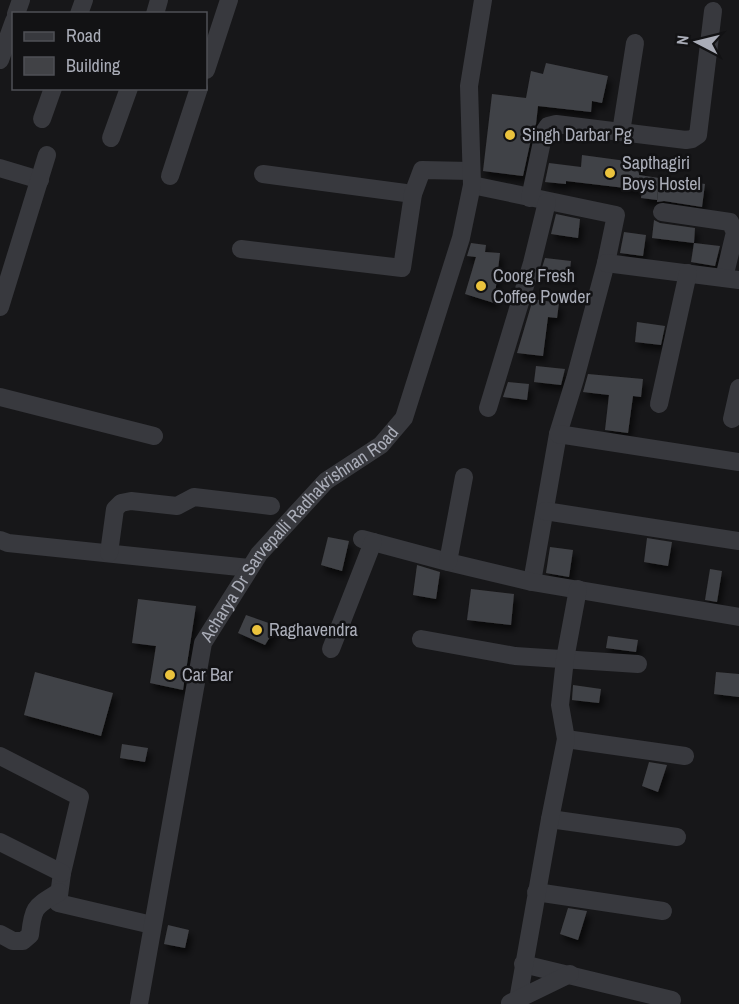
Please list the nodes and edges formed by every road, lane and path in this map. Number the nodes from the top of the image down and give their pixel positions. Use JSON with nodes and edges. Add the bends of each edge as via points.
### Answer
{"nodes":[{"id":1,"x":229,"y":0,"type":"edge"},
{"id":2,"x":483,"y":0,"type":"edge"},
{"id":3,"x":713,"y":11,"type":"dead end"},
{"id":4,"x":12,"y":27,"type":"edge"},
{"id":5,"x":635,"y":43,"type":"dead end"},
{"id":6,"x":0,"y":60,"type":"edge"},
{"id":7,"x":207,"y":67,"type":"edge"},
{"id":8,"x":52,"y":90,"type":"edge"},
{"id":9,"x":128,"y":90,"type":"edge"},
{"id":10,"x":199,"y":90,"type":"edge"},
{"id":11,"x":42,"y":119,"type":"dead end"},
{"id":12,"x":621,"y":132,"type":"junction"},
{"id":13,"x":111,"y":138,"type":"dead end"},
{"id":14,"x":47,"y":155,"type":"dead end"},
{"id":15,"x":0,"y":168,"type":"edge"},
{"id":16,"x":263,"y":174,"type":"dead end"},
{"id":17,"x":170,"y":176,"type":"dead end"},
{"id":18,"x":471,"y":178,"type":"junction"},
{"id":19,"x":40,"y":180,"type":"junction"},
{"id":20,"x":413,"y":194,"type":"junction"},
{"id":21,"x":539,"y":200,"type":"junction"},
{"id":22,"x":662,"y":212,"type":"dead end"},
{"id":23,"x":241,"y":249,"type":"dead end"},
{"id":24,"x":8,"y":253,"type":"edge"},
{"id":25,"x":606,"y":262,"type":"junction"},
{"id":26,"x":688,"y":273,"type":"junction"},
{"id":27,"x":731,"y":279,"type":"edge"},
{"id":28,"x":0,"y":307,"type":"edge"},
{"id":29,"x":739,"y":388,"type":"edge"},
{"id":30,"x":0,"y":397,"type":"edge"},
{"id":31,"x":659,"y":404,"type":"dead end"},
{"id":32,"x":488,"y":408,"type":"dead end"},
{"id":33,"x":732,"y":419,"type":"dead end"},
{"id":34,"x":558,"y":434,"type":"junction"},
{"id":35,"x":154,"y":436,"type":"dead end"},
{"id":36,"x":739,"y":462,"type":"edge"},
{"id":37,"x":464,"y":477,"type":"dead end"},
{"id":38,"x":270,"y":506,"type":"dead end"},
{"id":39,"x":545,"y":512,"type":"junction"},
{"id":40,"x":0,"y":540,"type":"edge"},
{"id":41,"x":739,"y":541,"type":"edge"},
{"id":42,"x":108,"y":553,"type":"junction"},
{"id":43,"x":448,"y":562,"type":"junction"},
{"id":44,"x":249,"y":568,"type":"junction"},
{"id":45,"x":532,"y":582,"type":"junction"},
{"id":46,"x":578,"y":590,"type":"junction"},
{"id":47,"x":739,"y":617,"type":"edge"},
{"id":48,"x":421,"y":639,"type":"dead end"},
{"id":49,"x":331,"y":649,"type":"dead end"},
{"id":50,"x":565,"y":659,"type":"junction"},
{"id":51,"x":638,"y":664,"type":"dead end"},
{"id":52,"x":566,"y":739,"type":"junction"},
{"id":53,"x":0,"y":756,"type":"edge"},
{"id":54,"x":685,"y":756,"type":"dead end"},
{"id":55,"x":549,"y":819,"type":"junction"},
{"id":56,"x":677,"y":837,"type":"dead end"},
{"id":57,"x":0,"y":842,"type":"edge"},
{"id":58,"x":62,"y":873,"type":"junction"},
{"id":59,"x":59,"y":892,"type":"junction"},
{"id":60,"x":536,"y":892,"type":"junction"},
{"id":61,"x":663,"y":911,"type":"dead end"},
{"id":62,"x":152,"y":926,"type":"junction"},
{"id":63,"x":0,"y":934,"type":"edge"},
{"id":64,"x":523,"y":964,"type":"junction"},
{"id":65,"x":570,"y":974,"type":"junction"},
{"id":66,"x":672,"y":1000,"type":"dead end"},
{"id":67,"x":513,"y":1002,"type":"edge"},
{"id":68,"x":139,"y":1004,"type":"edge"}],
"edges":[{"from":1,"to":7,"type":"street"},
{"from":2,"to":18,"type":"street","name":"Acharya Dr Sarvepalli Radhakrishnan Road","via":[[470,86]]},
{"from":3,"to":12,"type":"street","via":[[698,135],[686,140]]},
{"from":4,"to":6,"type":"street"},
{"from":5,"to":12,"type":"street"},
{"from":8,"to":11,"type":"street"},
{"from":9,"to":13,"type":"street"},
{"from":10,"to":17,"type":"street"},
{"from":12,"to":21,"type":"street","via":[[548,126],[544,132]]},
{"from":14,"to":19,"type":"street"},
{"from":15,"to":19,"type":"street"},
{"from":16,"to":20,"type":"street"},
{"from":18,"to":20,"type":"street","via":[[422,170]]},
{"from":18,"to":21,"type":"street"},
{"from":18,"to":44,"type":"street","name":"Acharya Dr Sarvepalli Radhakrishnan Road","via":[[461,238],[404,418],[381,445],[326,481]]},
{"from":19,"to":24,"type":"street"},
{"from":20,"to":23,"type":"street","via":[[402,268]]},
{"from":21,"to":25,"type":"street","via":[[616,215]]},
{"from":21,"to":32,"type":"street","via":[[532,263]]},
{"from":22,"to":27,"type":"street","via":[[730,222],[735,232]]},
{"from":24,"to":28,"type":"street"},
{"from":25,"to":26,"type":"street"},
{"from":25,"to":34,"type":"street"},
{"from":26,"to":27,"type":"street"},
{"from":26,"to":31,"type":"street"},
{"from":29,"to":33,"type":"street"},
{"from":30,"to":35,"type":"street"},
{"from":34,"to":36,"type":"street"},
{"from":34,"to":39,"type":"street"},
{"from":37,"to":43,"type":"street"},
{"from":38,"to":42,"type":"street","via":[[194,497],[177,506],[121,503],[115,508]]},
{"from":39,"to":41,"type":"street"},
{"from":39,"to":45,"type":"street"},
{"from":40,"to":42,"type":"street"},
{"from":42,"to":44,"type":"street"},
{"from":43,"to":45,"type":"street"},
{"from":43,"to":49,"type":"street","via":[[368,540]]},
{"from":44,"to":62,"type":"street","name":"Acharya Dr Sarvepalli Radhakrishnan Road","via":[[203,643]]},
{"from":45,"to":46,"type":"street"},
{"from":46,"to":47,"type":"street"},
{"from":46,"to":50,"type":"street"},
{"from":48,"to":50,"type":"street","via":[[515,656]]},
{"from":50,"to":51,"type":"street"},
{"from":50,"to":52,"type":"street","via":[[560,705]]},
{"from":52,"to":54,"type":"street"},
{"from":52,"to":55,"type":"street"},
{"from":53,"to":58,"type":"street","via":[[80,797]]},
{"from":55,"to":56,"type":"street"},
{"from":55,"to":60,"type":"street"},
{"from":57,"to":58,"type":"street"},
{"from":58,"to":59,"type":"street"},
{"from":59,"to":62,"type":"street","via":[[58,903]]},
{"from":59,"to":63,"type":"street","via":[[38,905],[30,935],[23,941]]},
{"from":60,"to":61,"type":"street"},
{"from":60,"to":64,"type":"street"},
{"from":62,"to":68,"type":"street","name":"Acharya Dr Sarvepalli Radhakrishnan Road"},
{"from":64,"to":65,"type":"street"},
{"from":64,"to":67,"type":"street"},
{"from":65,"to":66,"type":"street"},
{"from":65,"to":67,"type":"street"}]}
